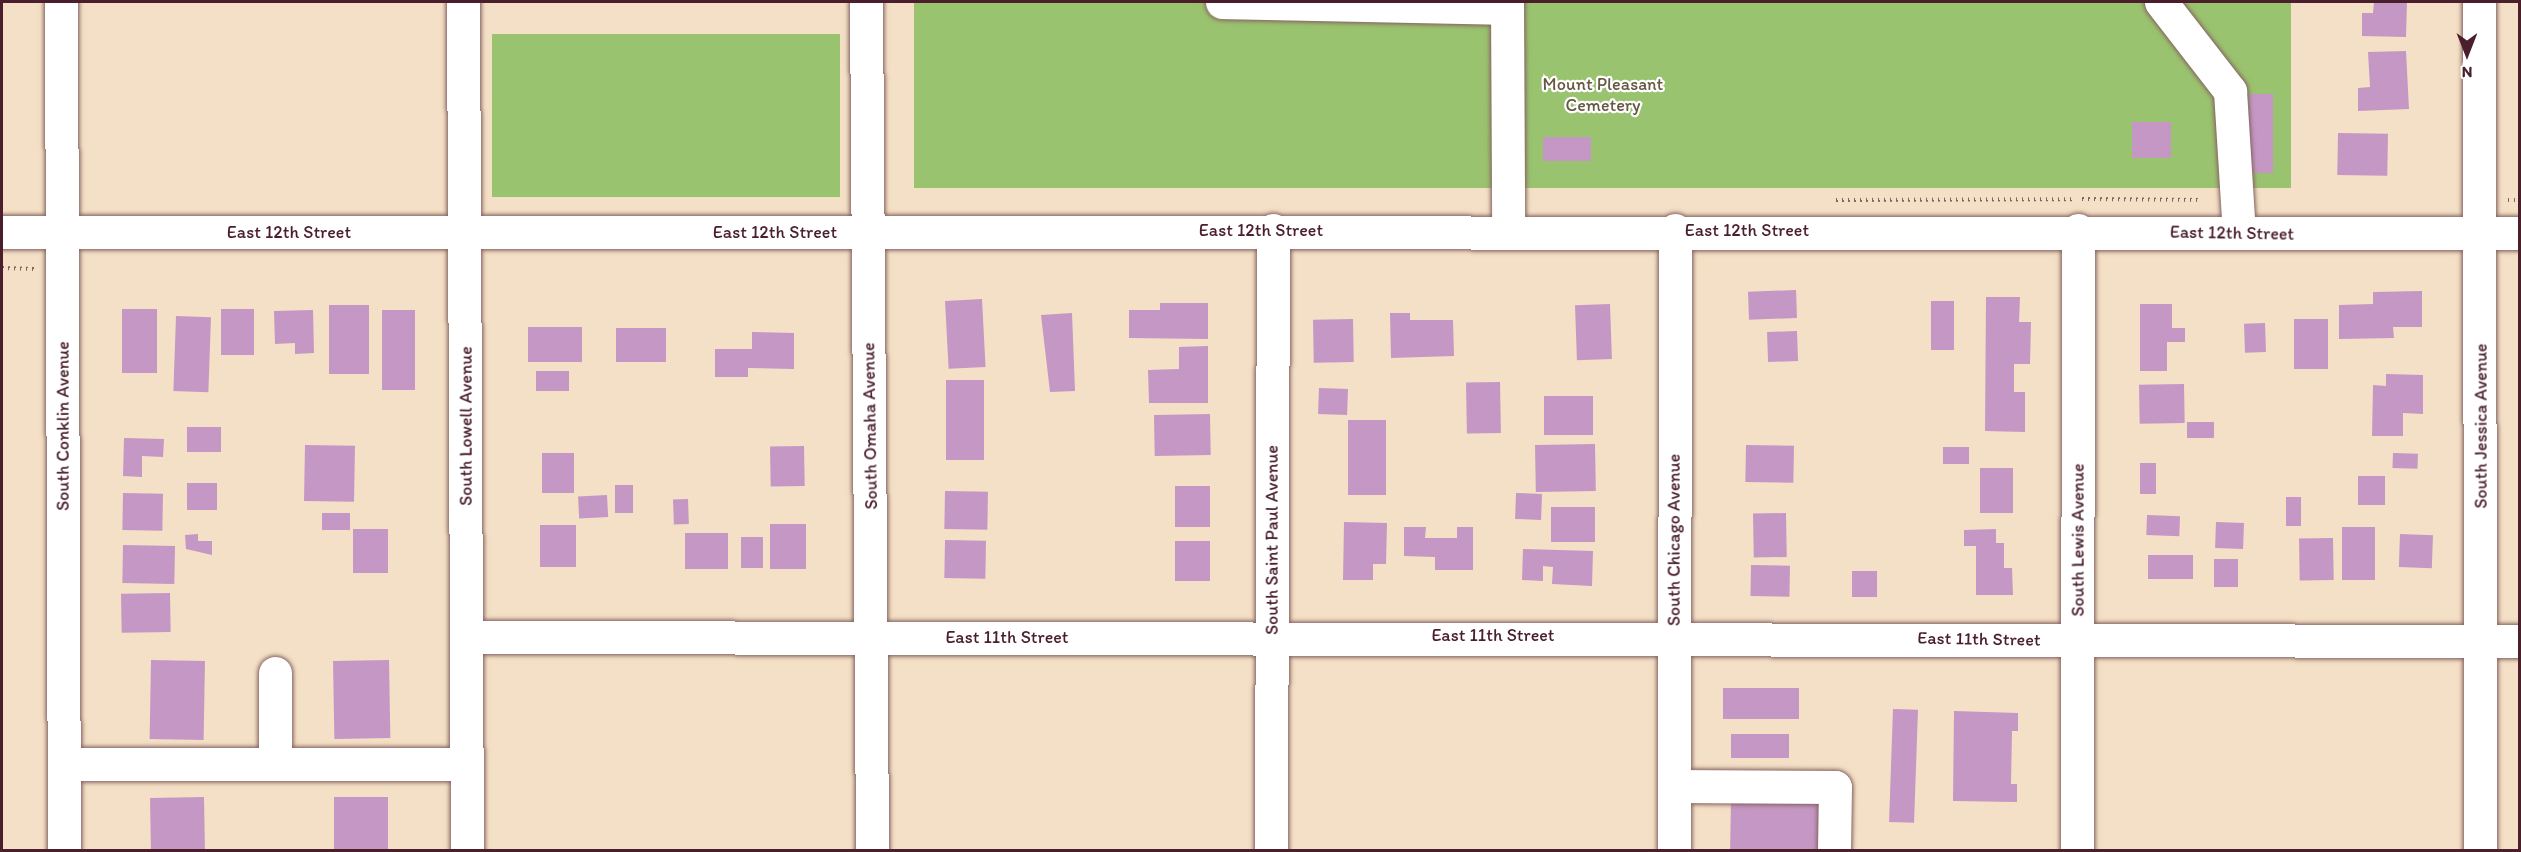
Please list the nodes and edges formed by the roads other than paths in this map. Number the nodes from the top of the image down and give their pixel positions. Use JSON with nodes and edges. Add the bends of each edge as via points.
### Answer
{"nodes":[{"id":1,"x":61,"y":2,"type":"edge"},
{"id":2,"x":463,"y":2,"type":"edge"},
{"id":3,"x":866,"y":2,"type":"edge"},
{"id":4,"x":1222,"y":2,"type":"edge"},
{"id":5,"x":1232,"y":2,"type":"edge"},
{"id":6,"x":2161,"y":2,"type":"edge"},
{"id":7,"x":2479,"y":2,"type":"edge"},
{"id":8,"x":1507,"y":5,"type":"edge"},
{"id":9,"x":1273,"y":230,"type":"junction"},
{"id":10,"x":1508,"y":230,"type":"junction"},
{"id":11,"x":1675,"y":230,"type":"junction"},
{"id":12,"x":2078,"y":230,"type":"junction"},
{"id":13,"x":867,"y":231,"type":"junction"},
{"id":14,"x":2,"y":232,"type":"edge"},
{"id":15,"x":63,"y":232,"type":"junction"},
{"id":16,"x":464,"y":233,"type":"junction"},
{"id":17,"x":2238,"y":233,"type":"junction"},
{"id":18,"x":2481,"y":233,"type":"junction"},
{"id":19,"x":2520,"y":233,"type":"edge"},
{"id":20,"x":1272,"y":635,"type":"junction"},
{"id":21,"x":1674,"y":636,"type":"junction"},
{"id":22,"x":467,"y":637,"type":"junction"},
{"id":23,"x":872,"y":638,"type":"junction"},
{"id":24,"x":2078,"y":639,"type":"junction"},
{"id":25,"x":2480,"y":640,"type":"junction"},
{"id":26,"x":2520,"y":641,"type":"edge"},
{"id":27,"x":275,"y":673,"type":"dead end"},
{"id":28,"x":64,"y":764,"type":"junction"},
{"id":29,"x":275,"y":764,"type":"junction"},
{"id":30,"x":467,"y":764,"type":"junction"},
{"id":31,"x":1674,"y":786,"type":"junction"},
{"id":32,"x":64,"y":850,"type":"edge"},
{"id":33,"x":467,"y":850,"type":"edge"},
{"id":34,"x":872,"y":850,"type":"edge"},
{"id":35,"x":1271,"y":850,"type":"edge"},
{"id":36,"x":1674,"y":850,"type":"edge"},
{"id":37,"x":1834,"y":850,"type":"edge"},
{"id":38,"x":2077,"y":850,"type":"edge"},
{"id":39,"x":2480,"y":850,"type":"edge"}],
"edges":[{"from":1,"to":15,"type":"street","name":"South Conklin Avenue"},
{"from":2,"to":16,"type":"street","name":"South Lowell Avenue"},
{"from":3,"to":13,"type":"street","name":"South Omaha Avenue"},
{"from":4,"to":5,"type":"street"},
{"from":5,"to":8,"type":"street"},
{"from":6,"to":17,"type":"street","via":[[2230,91]]},
{"from":7,"to":18,"type":"street","name":"South Jessica Avenue"},
{"from":8,"to":10,"type":"street"},
{"from":9,"to":10,"type":"street","name":"East 12th Street"},
{"from":9,"to":13,"type":"street","name":"East 12th Street"},
{"from":9,"to":20,"type":"street","name":"South Saint Paul Avenue"},
{"from":10,"to":11,"type":"street","name":"East 12th Street"},
{"from":11,"to":12,"type":"street","name":"East 12th Street"},
{"from":11,"to":21,"type":"street","name":"South Chicago Avenue"},
{"from":12,"to":17,"type":"street","name":"East 12th Street"},
{"from":12,"to":24,"type":"street","name":"South Lewis Avenue"},
{"from":13,"to":16,"type":"street","name":"East 12th Street"},
{"from":13,"to":23,"type":"street","name":"South Omaha Avenue"},
{"from":14,"to":15,"type":"street","name":"East 12th Street"},
{"from":15,"to":16,"type":"street","name":"East 12th Street"},
{"from":15,"to":28,"type":"street","name":"South Conklin Avenue"},
{"from":16,"to":22,"type":"street","name":"South Lowell Avenue"},
{"from":17,"to":18,"type":"street","name":"East 12th Street"},
{"from":18,"to":19,"type":"street","name":"East 12th Street"},
{"from":18,"to":25,"type":"street","name":"South Jessica Avenue"},
{"from":20,"to":21,"type":"street","name":"East 11th Street"},
{"from":20,"to":23,"type":"street","name":"East 11th Street"},
{"from":20,"to":35,"type":"street","name":"South Saint Paul Avenue"},
{"from":21,"to":24,"type":"street","name":"East 11th Street"},
{"from":21,"to":31,"type":"street","name":"South Chicago Avenue"},
{"from":22,"to":23,"type":"street","name":"East 11th Street"},
{"from":22,"to":30,"type":"street","name":"South Lowell Avenue"},
{"from":23,"to":34,"type":"street","name":"South Omaha Avenue"},
{"from":24,"to":25,"type":"street","name":"East 11th Street"},
{"from":24,"to":38,"type":"street","name":"South Lewis Avenue"},
{"from":25,"to":26,"type":"street","name":"East 11th Street"},
{"from":25,"to":39,"type":"street","name":"South Jessica Avenue"},
{"from":27,"to":29,"type":"street"},
{"from":28,"to":29,"type":"street"},
{"from":28,"to":32,"type":"street","name":"South Conklin Avenue"},
{"from":29,"to":30,"type":"street"},
{"from":30,"to":33,"type":"street","name":"South Lowell Avenue"},
{"from":31,"to":36,"type":"street","name":"South Chicago Avenue"},
{"from":31,"to":37,"type":"street","via":[[1835,787]]}]}
